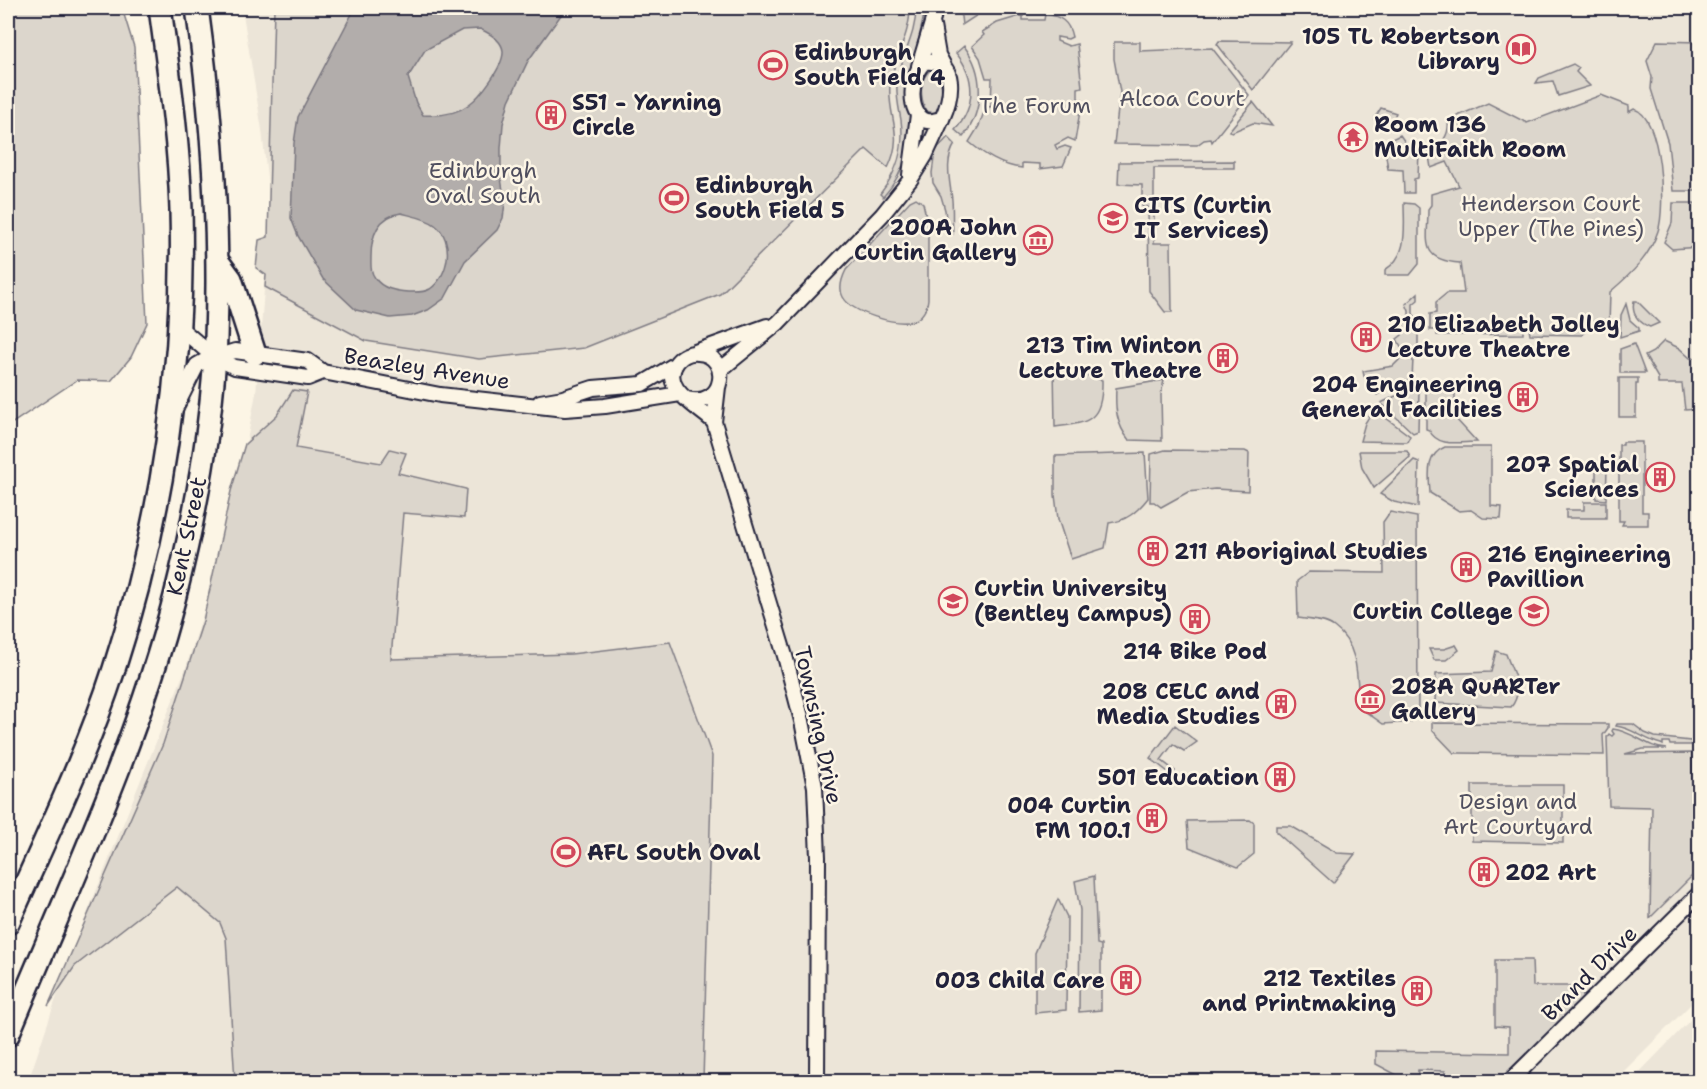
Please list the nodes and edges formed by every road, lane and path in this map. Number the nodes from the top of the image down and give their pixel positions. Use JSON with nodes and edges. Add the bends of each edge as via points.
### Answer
{"nodes":[{"id":1,"x":160,"y":8,"type":"edge"},
{"id":2,"x":197,"y":8,"type":"edge"},
{"id":3,"x":935,"y":8,"type":"edge"},
{"id":4,"x":932,"y":23,"type":"junction"},
{"id":5,"x":919,"y":66,"type":"junction"},
{"id":6,"x":944,"y":66,"type":"junction"},
{"id":7,"x":918,"y":115,"type":"junction"},
{"id":8,"x":942,"y":119,"type":"junction"},
{"id":9,"x":909,"y":180,"type":"junction"},
{"id":10,"x":217,"y":260,"type":"junction"},
{"id":11,"x":778,"y":323,"type":"junction"},
{"id":12,"x":178,"y":327,"type":"junction"},
{"id":13,"x":692,"y":353,"type":"junction"},
{"id":14,"x":255,"y":354,"type":"junction"},
{"id":15,"x":214,"y":357,"type":"junction"},
{"id":16,"x":676,"y":364,"type":"junction"},
{"id":17,"x":720,"y":370,"type":"junction"},
{"id":18,"x":323,"y":372,"type":"junction"},
{"id":19,"x":718,"y":387,"type":"junction"},
{"id":20,"x":683,"y":397,"type":"junction"},
{"id":21,"x":524,"y":405,"type":"junction"},
{"id":22,"x":171,"y":419,"type":"junction"},
{"id":23,"x":714,"y":422,"type":"junction"},
{"id":24,"x":1700,"y":893,"type":"edge"},
{"id":25,"x":8,"y":923,"type":"edge"},
{"id":26,"x":8,"y":1035,"type":"edge"},
{"id":27,"x":817,"y":1082,"type":"edge"},
{"id":28,"x":1509,"y":1082,"type":"edge"}],
"edges":[{"from":1,"to":12,"type":"main road","name":"Kent Street","via":[[171,85],[180,201]]},
{"from":2,"to":10,"type":"main road","name":"Kent Street","via":[[213,159]]},
{"from":3,"to":4,"type":"street"},
{"from":4,"to":5,"type":"street"},
{"from":4,"to":6,"type":"street"},
{"from":5,"to":6,"type":"street","via":[[925,62]]},
{"from":5,"to":7,"type":"street","via":[[912,94]]},
{"from":6,"to":8,"type":"street","via":[[951,93]]},
{"from":7,"to":8,"type":"street","via":[[926,121]]},
{"from":7,"to":9,"type":"street"},
{"from":8,"to":9,"type":"street"},
{"from":9,"to":11,"type":"street","via":[[858,241]]},
{"from":10,"to":14,"type":"main road","via":[[231,279]]},
{"from":10,"to":15,"type":"main road","name":"Kent Street"},
{"from":11,"to":13,"type":"street"},
{"from":11,"to":17,"type":"street"},
{"from":12,"to":15,"type":"street","name":"Beazley Avenue"},
{"from":12,"to":22,"type":"main road","name":"Kent Street"},
{"from":13,"to":16,"type":"street"},
{"from":13,"to":17,"type":"street","via":[[712,358]]},
{"from":14,"to":15,"type":"street","name":"Beazley Avenue","via":[[235,351]]},
{"from":14,"to":18,"type":"street","name":"Beazley Avenue","via":[[308,361]]},
{"from":15,"to":18,"type":"street","name":"Beazley Avenue","via":[[235,367],[308,378]]},
{"from":15,"to":22,"type":"street","via":[[197,365]]},
{"from":15,"to":26,"type":"main road","name":"Kent Street","via":[[197,490],[164,633],[136,722]]},
{"from":16,"to":20,"type":"street","via":[[672,380]]},
{"from":16,"to":21,"type":"street","name":"Beazley Avenue","via":[[642,384],[593,388]]},
{"from":17,"to":19,"type":"street"},
{"from":18,"to":21,"type":"street","name":"Beazley Avenue","via":[[440,395]]},
{"from":19,"to":20,"type":"street","via":[[701,401]]},
{"from":19,"to":23,"type":"street","name":"Townsing Drive"},
{"from":20,"to":21,"type":"street","name":"Beazley Avenue","via":[[565,409]]},
{"from":20,"to":23,"type":"street"},
{"from":22,"to":25,"type":"main road","name":"Kent Street","via":[[142,573],[113,671],[58,811]]},
{"from":23,"to":27,"type":"street","name":"Townsing Drive","via":[[785,656],[815,787]]},
{"from":24,"to":28,"type":"street","name":"Brand Drive"}]}
